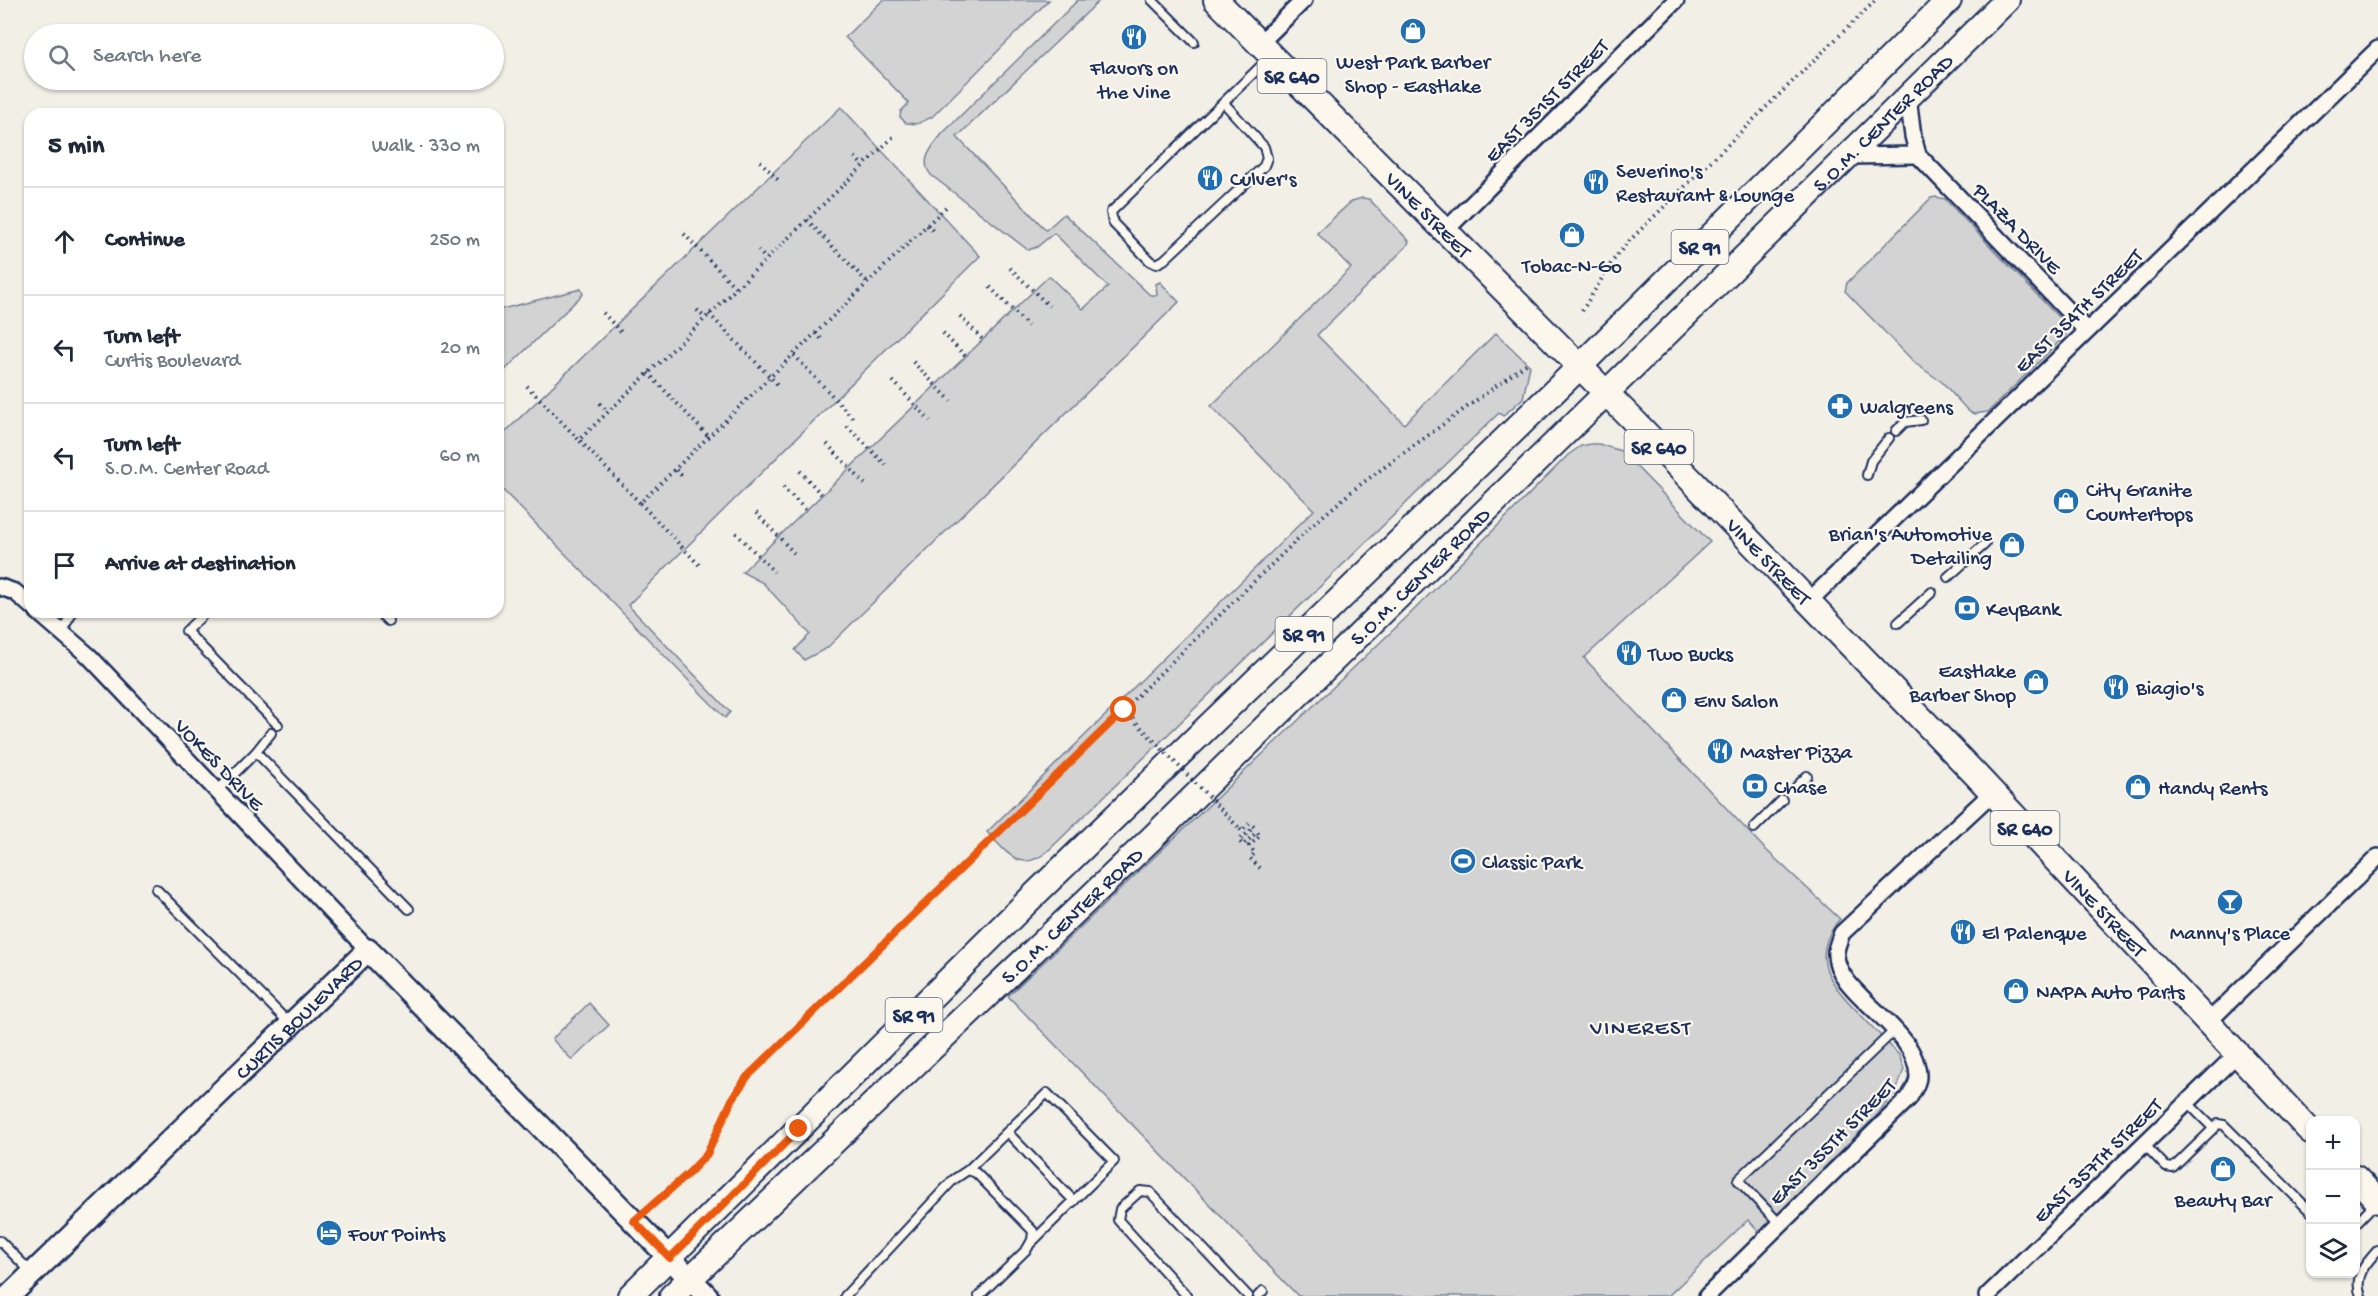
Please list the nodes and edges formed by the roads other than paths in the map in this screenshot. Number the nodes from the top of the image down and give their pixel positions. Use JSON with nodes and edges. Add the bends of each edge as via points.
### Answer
{"nodes":[{"id":1,"x":1152,"y":0,"type":"edge"},
{"id":2,"x":1216,"y":0,"type":"edge"},
{"id":3,"x":1304,"y":0,"type":"edge"},
{"id":4,"x":1676,"y":0,"type":"edge"},
{"id":5,"x":1949,"y":0,"type":"edge"},
{"id":6,"x":2007,"y":0,"type":"edge"},
{"id":7,"x":1194,"y":42,"type":"dead end"},
{"id":8,"x":2378,"y":49,"type":"edge"},
{"id":9,"x":1265,"y":50,"type":"junction"},
{"id":10,"x":1908,"y":98,"type":"junction"},
{"id":11,"x":1224,"y":103,"type":"junction"},
{"id":12,"x":1918,"y":154,"type":"junction"},
{"id":13,"x":1849,"y":156,"type":"junction"},
{"id":14,"x":1446,"y":230,"type":"junction"},
{"id":15,"x":2087,"y":331,"type":"junction"},
{"id":16,"x":1580,"y":367,"type":"junction"},
{"id":17,"x":1607,"y":393,"type":"junction"},
{"id":18,"x":1921,"y":420,"type":"dead end"},
{"id":19,"x":1896,"y":431,"type":"dead end"},
{"id":20,"x":1889,"y":438,"type":"dead end"},
{"id":21,"x":1867,"y":475,"type":"dead end"},
{"id":22,"x":1984,"y":544,"type":"dead end"},
{"id":23,"x":1948,"y":577,"type":"dead end"},
{"id":24,"x":0,"y":587,"type":"edge"},
{"id":25,"x":1932,"y":592,"type":"dead end"},
{"id":26,"x":24,"y":600,"type":"edge"},
{"id":27,"x":1808,"y":602,"type":"junction"},
{"id":28,"x":45,"y":618,"type":"edge"},
{"id":29,"x":69,"y":618,"type":"edge"},
{"id":30,"x":200,"y":618,"type":"edge"},
{"id":31,"x":385,"y":618,"type":"edge"},
{"id":32,"x":388,"y":621,"type":"dead end"},
{"id":33,"x":1898,"y":623,"type":"dead end"},
{"id":34,"x":61,"y":632,"type":"junction"},
{"id":35,"x":278,"y":725,"type":"dead end"},
{"id":36,"x":271,"y":733,"type":"dead end"},
{"id":37,"x":256,"y":752,"type":"junction"},
{"id":38,"x":1807,"y":776,"type":"dead end"},
{"id":39,"x":1797,"y":786,"type":"dead end"},
{"id":40,"x":217,"y":790,"type":"junction"},
{"id":41,"x":1992,"y":793,"type":"junction"},
{"id":42,"x":1782,"y":800,"type":"dead end"},
{"id":43,"x":1754,"y":828,"type":"dead end"},
{"id":44,"x":2378,"y":857,"type":"edge"},
{"id":45,"x":156,"y":889,"type":"dead end"},
{"id":46,"x":409,"y":909,"type":"dead end"},
{"id":47,"x":368,"y":950,"type":"junction"},
{"id":48,"x":2207,"y":1023,"type":"junction"},
{"id":49,"x":290,"y":1024,"type":"junction"},
{"id":50,"x":1895,"y":1030,"type":"junction"},
{"id":51,"x":2236,"y":1054,"type":"junction"},
{"id":52,"x":2187,"y":1102,"type":"junction"},
{"id":53,"x":2306,"y":1127,"type":"edge"},
{"id":54,"x":2214,"y":1129,"type":"junction"},
{"id":55,"x":1007,"y":1132,"type":"junction"},
{"id":56,"x":2144,"y":1144,"type":"junction"},
{"id":57,"x":968,"y":1170,"type":"junction"},
{"id":58,"x":2360,"y":1183,"type":"edge"},
{"id":59,"x":1074,"y":1201,"type":"junction"},
{"id":60,"x":2378,"y":1201,"type":"edge"},
{"id":61,"x":2306,"y":1207,"type":"edge"},
{"id":62,"x":2360,"y":1217,"type":"edge"},
{"id":63,"x":1780,"y":1224,"type":"junction"},
{"id":64,"x":0,"y":1241,"type":"edge"},
{"id":65,"x":1030,"y":1244,"type":"junction"},
{"id":66,"x":2378,"y":1250,"type":"edge"},
{"id":67,"x":670,"y":1258,"type":"junction"},
{"id":68,"x":32,"y":1273,"type":"junction"},
{"id":69,"x":690,"y":1279,"type":"junction"},
{"id":70,"x":9,"y":1296,"type":"edge"},
{"id":71,"x":630,"y":1296,"type":"edge"},
{"id":72,"x":672,"y":1296,"type":"edge"},
{"id":73,"x":707,"y":1296,"type":"edge"},
{"id":74,"x":845,"y":1296,"type":"edge"},
{"id":75,"x":979,"y":1296,"type":"edge"},
{"id":76,"x":1187,"y":1296,"type":"edge"},
{"id":77,"x":1248,"y":1296,"type":"edge"},
{"id":78,"x":1707,"y":1296,"type":"edge"},
{"id":79,"x":1987,"y":1296,"type":"edge"},
{"id":80,"x":2361,"y":1296,"type":"edge"}],
"edges":[{"from":1,"to":7,"type":"lane"},
{"from":2,"to":9,"type":"main road","name":"VINE STREET","number":"SR 640"},
{"from":3,"to":9,"type":"street"},
{"from":4,"to":14,"type":"street","name":"EAST 351ST STREET"},
{"from":5,"to":16,"type":"main road","name":"S.O.M. CENTER ROAD","number":"SR 91"},
{"from":6,"to":10,"type":"main road","name":"S.O.M. CENTER ROAD","number":"SR 91"},
{"from":8,"to":15,"type":"street","name":"EAST 354TH STREET"},
{"from":9,"to":11,"type":"lane"},
{"from":9,"to":14,"type":"main road","name":"VINE STREET","number":"SR 640"},
{"from":10,"to":12,"type":"street"},
{"from":10,"to":13,"type":"main road","name":"S.O.M. CENTER ROAD","number":"SR 91"},
{"from":11,"to":11,"type":"lane","via":[[1111,212],[1113,223],[1156,264],[1264,166],[1264,147]]},
{"from":12,"to":13,"type":"street"},
{"from":12,"to":15,"type":"street","name":"PLAZA DRIVE"},
{"from":13,"to":17,"type":"main road","name":"S.O.M. CENTER ROAD","number":"SR 91"},
{"from":14,"to":16,"type":"main road","name":"VINE STREET","number":"SR 640"},
{"from":15,"to":27,"type":"street","name":"EAST 354TH STREET"},
{"from":16,"to":17,"type":"main road","name":"VINE STREET","number":"SR 640"},
{"from":16,"to":67,"type":"main road","name":"S.O.M. CENTER ROAD","number":"SR 91","via":[[1028,902]]},
{"from":17,"to":27,"type":"main road","name":"VINE STREET","number":"SR 640"},
{"from":17,"to":69,"type":"main road","name":"S.O.M. CENTER ROAD","number":"SR 91","via":[[1151,839]]},
{"from":18,"to":19,"type":"lane","via":[[1905,423]]},
{"from":20,"to":21,"type":"lane","via":[[1871,461]]},
{"from":22,"to":23,"type":"lane"},
{"from":24,"to":26,"type":"street"},
{"from":25,"to":33,"type":"lane"},
{"from":27,"to":41,"type":"main road","name":"VINE STREET","number":"SR 640"},
{"from":28,"to":34,"type":"street","name":"VOKES DRIVE"},
{"from":29,"to":34,"type":"lane"},
{"from":30,"to":35,"type":"lane","via":[[186,631]]},
{"from":31,"to":32,"type":"lane"},
{"from":34,"to":40,"type":"street","name":"VOKES DRIVE","via":[[89,656]]},
{"from":36,"to":37,"type":"lane"},
{"from":37,"to":40,"type":"lane"},
{"from":37,"to":46,"type":"lane"},
{"from":38,"to":39,"type":"lane"},
{"from":40,"to":47,"type":"street","name":"VOKES DRIVE"},
{"from":41,"to":48,"type":"main road","name":"VINE STREET","number":"SR 640"},
{"from":41,"to":50,"type":"street","name":"EAST 355TH STREET","via":[[1842,933],[1836,952],[1841,971]]},
{"from":42,"to":43,"type":"lane"},
{"from":44,"to":48,"type":"street"},
{"from":45,"to":49,"type":"lane"},
{"from":47,"to":49,"type":"street","name":"CURTIS BOULEVARD"},
{"from":47,"to":67,"type":"street","name":"CURTIS BOULEVARD"},
{"from":48,"to":51,"type":"main road","name":"VINE STREET","number":"SR 640"},
{"from":49,"to":68,"type":"street","name":"CURTIS BOULEVARD"},
{"from":50,"to":63,"type":"street","name":"EAST 355TH STREET","via":[[1914,1053],[1918,1079],[1909,1098]]},
{"from":50,"to":63,"type":"lane","via":[[1738,1180]]},
{"from":51,"to":52,"type":"street","name":"EAST 357TH STREET"},
{"from":51,"to":53,"type":"main road","name":"VINE STREET","number":"SR 640"},
{"from":52,"to":54,"type":"lane"},
{"from":52,"to":56,"type":"street","name":"EAST 357TH STREET"},
{"from":54,"to":56,"type":"lane","via":[[2173,1168],[2166,1167]]},
{"from":54,"to":61,"type":"lane","via":[[2218,1124],[2224,1125]]},
{"from":55,"to":57,"type":"lane"},
{"from":55,"to":59,"type":"lane"},
{"from":55,"to":59,"type":"lane","via":[[1047,1093],[1114,1161]]},
{"from":56,"to":79,"type":"street","name":"EAST 357TH STREET"},
{"from":57,"to":65,"type":"lane","via":[[976,1173],[1033,1231]]},
{"from":57,"to":74,"type":"lane","via":[[953,1179]]},
{"from":58,"to":60,"type":"main road"},
{"from":59,"to":65,"type":"lane"},
{"from":60,"to":62,"type":"lane"},
{"from":63,"to":78,"type":"street","name":"EAST 355TH STREET"},
{"from":64,"to":68,"type":"lane"},
{"from":65,"to":75,"type":"lane"},
{"from":66,"to":80,"type":"lane","via":[[2360,1274]]},
{"from":67,"to":69,"type":"street","name":"CURTIS BOULEVARD"},
{"from":67,"to":71,"type":"main road","name":"S.O.M. CENTER ROAD","number":"SR 91"},
{"from":68,"to":70,"type":"street","name":"CURTIS BOULEVARD"},
{"from":69,"to":72,"type":"main road","name":"S.O.M. CENTER ROAD","number":"SR 91"},
{"from":69,"to":73,"type":"street","name":"CURTIS BOULEVARD"},
{"from":76,"to":77,"type":"lane","via":[[1118,1220],[1120,1209],[1140,1191],[1150,1192]]}]}
